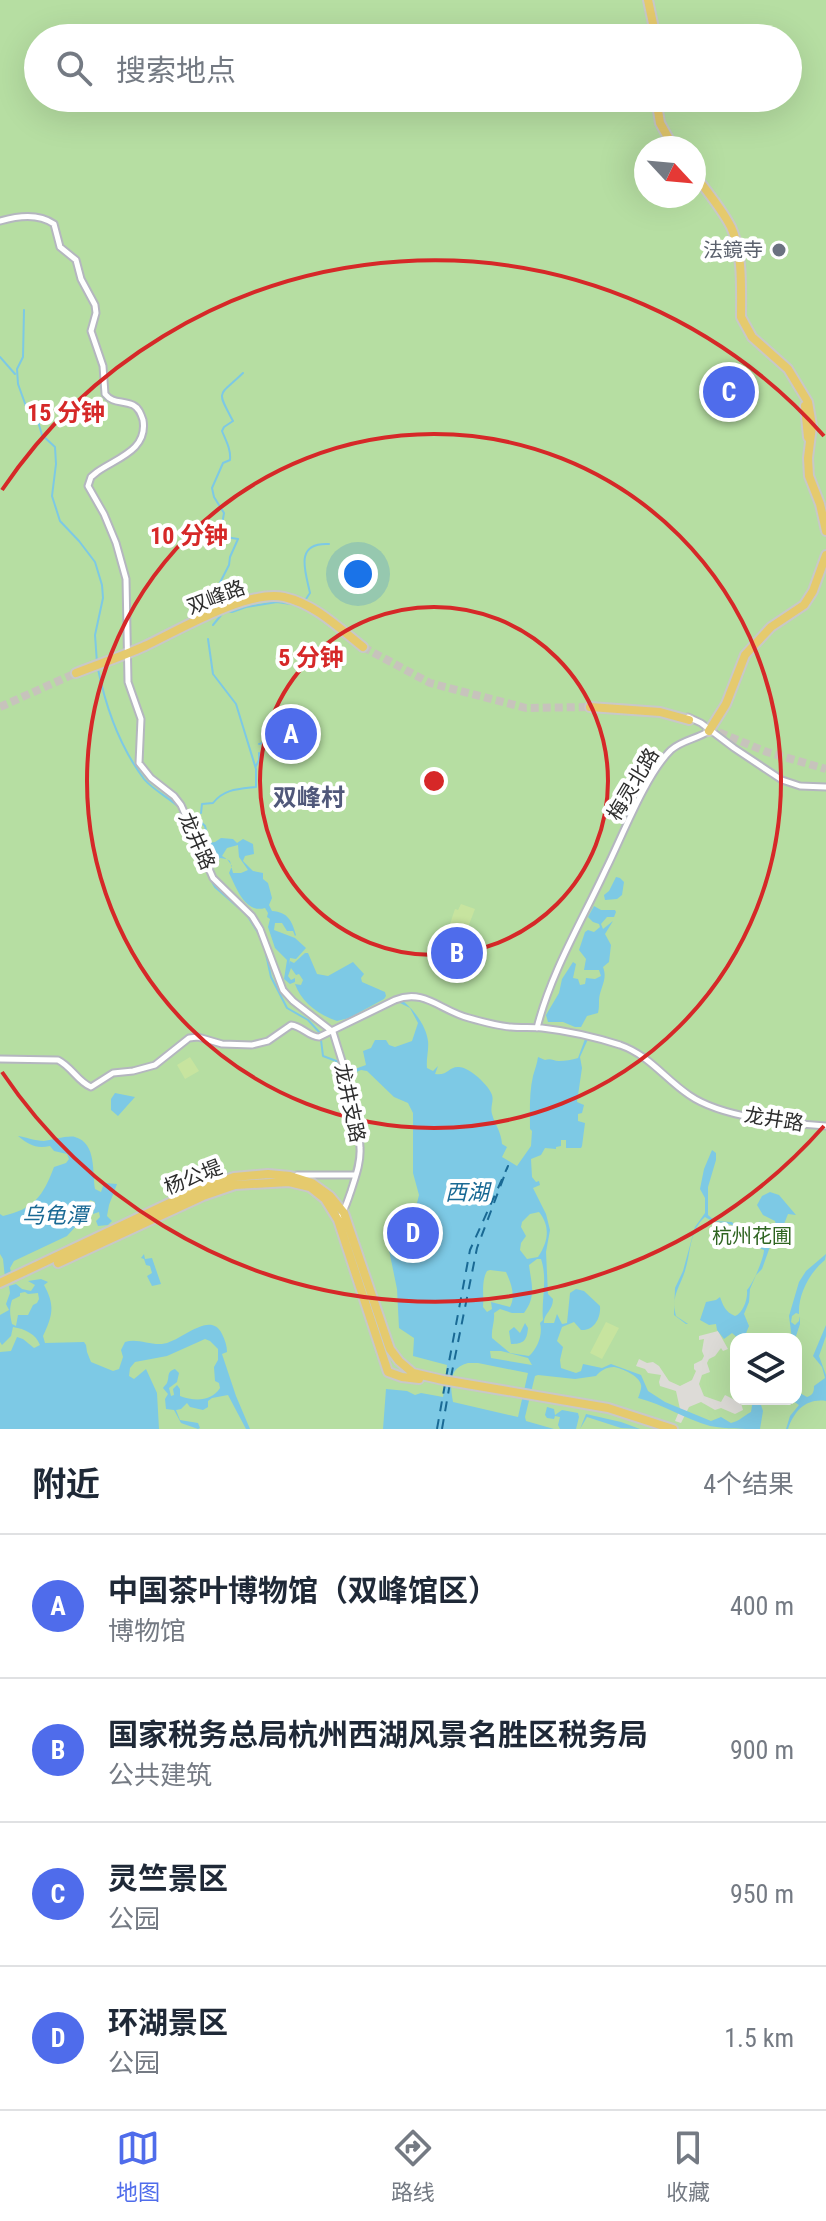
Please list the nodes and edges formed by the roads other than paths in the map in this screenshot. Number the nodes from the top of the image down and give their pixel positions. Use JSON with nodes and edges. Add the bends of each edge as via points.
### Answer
{"nodes":[{"id":1,"x":648,"y":0,"type":"edge"},
{"id":2,"x":653,"y":24,"type":"edge"},
{"id":3,"x":658,"y":112,"type":"edge"},
{"id":4,"x":667,"y":136,"type":"edge"},
{"id":5,"x":706,"y":191,"type":"edge"},
{"id":6,"x":0,"y":221,"type":"edge"},
{"id":7,"x":826,"y":531,"type":"edge"},
{"id":8,"x":826,"y":555,"type":"edge"},
{"id":9,"x":363,"y":647,"type":"tunnel mouth"},
{"id":10,"x":127,"y":654,"type":"junction"},
{"id":11,"x":76,"y":673,"type":"tunnel mouth"},
{"id":12,"x":590,"y":707,"type":"tunnel mouth"},
{"id":13,"x":646,"y":710,"type":"junction"},
{"id":14,"x":689,"y":720,"type":"dead end"},
{"id":15,"x":709,"y":731,"type":"junction"},
{"id":16,"x":826,"y":787,"type":"edge"},
{"id":17,"x":537,"y":1028,"type":"junction"},
{"id":18,"x":333,"y":1032,"type":"junction"},
{"id":19,"x":0,"y":1059,"type":"edge"},
{"id":20,"x":826,"y":1126,"type":"edge"},
{"id":21,"x":356,"y":1175,"type":"junction"},
{"id":22,"x":290,"y":1179,"type":"junction"},
{"id":23,"x":341,"y":1216,"type":"junction"},
{"id":24,"x":0,"y":1286,"type":"edge"},
{"id":25,"x":395,"y":1357,"type":"junction"},
{"id":26,"x":384,"y":1364,"type":"junction"},
{"id":27,"x":403,"y":1364,"type":"junction"},
{"id":28,"x":396,"y":1376,"type":"junction"},
{"id":29,"x":442,"y":1381,"type":"junction"},
{"id":30,"x":533,"y":1397,"type":"junction"},
{"id":31,"x":663,"y":1429,"type":"edge"},
{"id":32,"x":673,"y":1429,"type":"edge"}],
"edges":[{"from":1,"to":2,"type":"main road"},
{"from":3,"to":4,"type":"main road"},
{"from":5,"to":7,"type":"main road","via":[[733,234],[746,324],[788,369],[808,402],[809,476]]},
{"from":6,"to":10,"type":"street","name":"龙井路","via":[[30,217],[54,224],[60,247],[76,260],[95,305],[91,331],[103,366],[105,394],[142,415],[139,445],[97,472],[88,486],[123,564]]},
{"from":8,"to":15,"type":"main road","via":[[804,605],[771,627],[745,655]]},
{"from":9,"to":10,"type":"main road","name":"双峰路","via":[[302,603],[270,596],[205,617]]},
{"from":10,"to":11,"type":"main road","name":"双峰路"},
{"from":10,"to":18,"type":"street","name":"龙井路","via":[[128,682],[141,719],[141,767],[181,805],[213,878],[252,916],[283,990]]},
{"from":12,"to":13,"type":"main road"},
{"from":13,"to":14,"type":"main road"},
{"from":13,"to":15,"type":"street","via":[[675,713]]},
{"from":15,"to":16,"type":"street","via":[[782,780]]},
{"from":15,"to":17,"type":"street","name":"梅灵北路","via":[[669,752],[653,775],[574,935]]},
{"from":17,"to":18,"type":"street","name":"龙井路","via":[[471,1019],[417,995],[397,999]]},
{"from":17,"to":20,"type":"street","name":"龙井路","via":[[627,1048],[709,1105]]},
{"from":18,"to":19,"type":"street","via":[[314,1037],[291,1025],[252,1045],[189,1038],[152,1066],[113,1073],[91,1087],[58,1060]]},
{"from":18,"to":21,"type":"street","name":"龙井支路","via":[[357,1120],[361,1150]]},
{"from":21,"to":22,"type":"street"},
{"from":21,"to":23,"type":"street","name":"龙井支路"},
{"from":22,"to":23,"type":"main road","name":"杨公堤","via":[[312,1183],[330,1196]]},
{"from":22,"to":24,"type":"main road","name":"杨公堤","via":[[268,1174],[234,1177],[199,1189]]},
{"from":23,"to":25,"type":"main road","name":"杨公堤"},
{"from":23,"to":26,"type":"main road","name":"杨公堤"},
{"from":25,"to":26,"type":"main road"},
{"from":25,"to":27,"type":"main road","name":"杨公堤"},
{"from":26,"to":28,"type":"main road"},
{"from":27,"to":28,"type":"main road"},
{"from":27,"to":29,"type":"main road","name":"杨公堤","via":[[413,1373]]},
{"from":28,"to":29,"type":"main road","name":"杨公堤"},
{"from":29,"to":30,"type":"main road","name":"杨公堤"},
{"from":30,"to":31,"type":"main road","name":"杨公堤"},
{"from":30,"to":32,"type":"main road","name":"杨公堤","via":[[608,1408]]}]}
